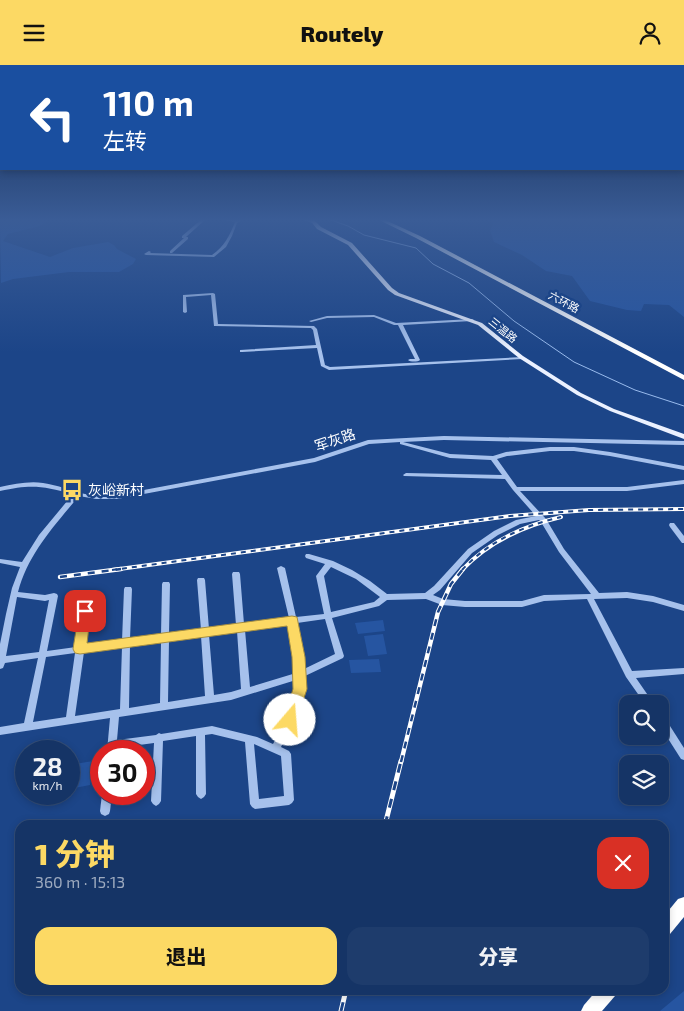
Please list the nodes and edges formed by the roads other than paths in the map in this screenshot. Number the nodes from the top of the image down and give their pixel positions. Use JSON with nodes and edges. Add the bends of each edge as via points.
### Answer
{"nodes":[{"id":1,"x":368,"y":263,"type":"edge"},
{"id":2,"x":468,"y":263,"type":"edge"},
{"id":3,"x":473,"y":263,"type":"edge"},
{"id":4,"x":185,"y":312,"type":"dead end"},
{"id":5,"x":472,"y":320,"type":"junction"},
{"id":6,"x":311,"y":321,"type":"dead end"},
{"id":7,"x":400,"y":324,"type":"junction"},
{"id":8,"x":319,"y":346,"type":"junction"},
{"id":9,"x":242,"y":351,"type":"dead end"},
{"id":10,"x":645,"y":355,"type":"junction"},
{"id":11,"x":522,"y":358,"type":"junction"},
{"id":12,"x":347,"y":364,"type":"dead end"},
{"id":13,"x":684,"y":373,"type":"edge"},
{"id":14,"x":684,"y":378,"type":"edge"},
{"id":15,"x":684,"y":437,"type":"edge"},
{"id":16,"x":402,"y":443,"type":"dead end"},
{"id":17,"x":684,"y":443,"type":"edge"},
{"id":18,"x":493,"y":458,"type":"junction"},
{"id":19,"x":684,"y":468,"type":"edge"},
{"id":20,"x":406,"y":475,"type":"dead end"},
{"id":21,"x":506,"y":477,"type":"junction"},
{"id":22,"x":684,"y":483,"type":"edge"},
{"id":23,"x":0,"y":489,"type":"edge"},
{"id":24,"x":516,"y":489,"type":"junction"},
{"id":25,"x":76,"y":495,"type":"junction"},
{"id":26,"x":539,"y":518,"type":"junction"},
{"id":27,"x":672,"y":525,"type":"dead end"},
{"id":28,"x":684,"y":541,"type":"edge"},
{"id":29,"x":309,"y":556,"type":"dead end"},
{"id":30,"x":0,"y":561,"type":"edge"},
{"id":31,"x":330,"y":563,"type":"junction"},
{"id":32,"x":24,"y":565,"type":"junction"},
{"id":33,"x":281,"y":568,"type":"dead end"},
{"id":34,"x":236,"y":574,"type":"dead end"},
{"id":35,"x":201,"y":579,"type":"dead end"},
{"id":36,"x":166,"y":583,"type":"dead end"},
{"id":37,"x":128,"y":589,"type":"dead end"},
{"id":38,"x":88,"y":592,"type":"dead end"},
{"id":39,"x":15,"y":594,"type":"junction"},
{"id":40,"x":427,"y":596,"type":"junction"},
{"id":41,"x":593,"y":596,"type":"junction"},
{"id":42,"x":385,"y":597,"type":"junction"},
{"id":43,"x":684,"y":608,"type":"edge"},
{"id":44,"x":328,"y":616,"type":"junction"},
{"id":45,"x":292,"y":621,"type":"junction"},
{"id":46,"x":240,"y":628,"type":"junction"},
{"id":47,"x":205,"y":633,"type":"junction"},
{"id":48,"x":165,"y":638,"type":"junction"},
{"id":49,"x":126,"y":643,"type":"junction"},
{"id":50,"x":80,"y":649,"type":"junction"},
{"id":51,"x":42,"y":654,"type":"junction"},
{"id":52,"x":1,"y":663,"type":"edge"},
{"id":53,"x":684,"y":671,"type":"edge"},
{"id":54,"x":300,"y":675,"type":"junction"},
{"id":55,"x":629,"y":675,"type":"junction"},
{"id":56,"x":246,"y":692,"type":"junction"},
{"id":57,"x":643,"y":695,"type":"edge"},
{"id":58,"x":210,"y":700,"type":"junction"},
{"id":59,"x":164,"y":707,"type":"junction"},
{"id":60,"x":120,"y":713,"type":"junction"},
{"id":61,"x":70,"y":721,"type":"junction"},
{"id":62,"x":28,"y":727,"type":"junction"},
{"id":63,"x":0,"y":731,"type":"edge"},
{"id":64,"x":200,"y":731,"type":"junction"},
{"id":65,"x":669,"y":732,"type":"edge"},
{"id":66,"x":159,"y":737,"type":"junction"},
{"id":67,"x":250,"y":739,"type":"junction"},
{"id":68,"x":114,"y":740,"type":"edge"},
{"id":69,"x":146,"y":740,"type":"edge"},
{"id":70,"x":275,"y":749,"type":"junction"},
{"id":71,"x":684,"y":757,"type":"edge"},
{"id":72,"x":201,"y":794,"type":"dead end"},
{"id":73,"x":156,"y":801,"type":"dead end"},
{"id":74,"x":106,"y":805,"type":"edge"},
{"id":75,"x":105,"y":811,"type":"dead end"},
{"id":76,"x":684,"y":905,"type":"edge"},
{"id":77,"x":669,"y":922,"type":"edge"},
{"id":78,"x":604,"y":995,"type":"edge"},
{"id":79,"x":590,"y":1011,"type":"edge"}],
"edges":[{"from":1,"to":5,"type":"main road","name":"三温路","via":[[397,294]]},
{"from":2,"to":10,"type":"highway","name":"六环路"},
{"from":3,"to":10,"type":"highway","name":"六环路"},
{"from":4,"to":8,"type":"street","via":[[184,296],[213,294],[216,325],[309,326],[315,329]]},
{"from":5,"to":7,"type":"street"},
{"from":5,"to":11,"type":"main road","name":"三温路","via":[[488,329]]},
{"from":6,"to":7,"type":"street","via":[[327,317],[374,316]]},
{"from":7,"to":12,"type":"street","via":[[418,360]]},
{"from":8,"to":9,"type":"street"},
{"from":8,"to":11,"type":"street","via":[[323,366],[333,370]]},
{"from":10,"to":13,"type":"highway","name":"六环路"},
{"from":10,"to":14,"type":"highway","name":"六环路"},
{"from":11,"to":15,"type":"main road","name":"三温路","via":[[587,399]]},
{"from":16,"to":18,"type":"street","via":[[450,456]]},
{"from":17,"to":25,"type":"street","name":"军灰路","via":[[444,438],[376,441],[327,457],[117,497]]},
{"from":18,"to":19,"type":"street","via":[[550,449],[574,449]]},
{"from":18,"to":21,"type":"street"},
{"from":20,"to":21,"type":"street"},
{"from":21,"to":24,"type":"street"},
{"from":22,"to":24,"type":"street","via":[[628,489]]},
{"from":23,"to":25,"type":"street","name":"军灰路","via":[[41,485]]},
{"from":24,"to":26,"type":"street"},
{"from":25,"to":32,"type":"street"},
{"from":26,"to":40,"type":"street","via":[[518,522],[470,551]]},
{"from":26,"to":41,"type":"street"},
{"from":27,"to":28,"type":"street"},
{"from":29,"to":31,"type":"street"},
{"from":30,"to":32,"type":"street"},
{"from":31,"to":42,"type":"street","via":[[369,581]]},
{"from":31,"to":44,"type":"street","via":[[320,576]]},
{"from":32,"to":39,"type":"street"},
{"from":33,"to":45,"type":"street"},
{"from":34,"to":46,"type":"street"},
{"from":35,"to":47,"type":"street"},
{"from":36,"to":48,"type":"street"},
{"from":37,"to":49,"type":"street"},
{"from":38,"to":50,"type":"street"},
{"from":39,"to":51,"type":"street","via":[[54,597]]},
{"from":39,"to":52,"type":"street"},
{"from":40,"to":41,"type":"street","via":[[442,602],[465,604],[522,603],[544,598]]},
{"from":40,"to":42,"type":"street"},
{"from":41,"to":43,"type":"street","via":[[627,595]]},
{"from":41,"to":55,"type":"street"},
{"from":42,"to":44,"type":"street","via":[[376,603]]},
{"from":44,"to":45,"type":"street"},
{"from":44,"to":54,"type":"street","via":[[340,656]]},
{"from":45,"to":46,"type":"street"},
{"from":45,"to":54,"type":"street"},
{"from":46,"to":47,"type":"street"},
{"from":46,"to":56,"type":"street"},
{"from":47,"to":48,"type":"street"},
{"from":47,"to":58,"type":"street"},
{"from":48,"to":49,"type":"street"},
{"from":48,"to":59,"type":"street"},
{"from":49,"to":50,"type":"street"},
{"from":49,"to":60,"type":"street"},
{"from":50,"to":51,"type":"street"},
{"from":50,"to":61,"type":"street"},
{"from":51,"to":52,"type":"street"},
{"from":51,"to":62,"type":"street"},
{"from":53,"to":55,"type":"street"},
{"from":54,"to":56,"type":"street"},
{"from":54,"to":70,"type":"street","via":[[300,689],[290,720]]},
{"from":55,"to":57,"type":"street"},
{"from":56,"to":58,"type":"street"},
{"from":58,"to":59,"type":"street"},
{"from":59,"to":60,"type":"street"},
{"from":60,"to":61,"type":"street"},
{"from":60,"to":68,"type":"street"},
{"from":61,"to":62,"type":"street"},
{"from":62,"to":63,"type":"street"},
{"from":64,"to":66,"type":"street"},
{"from":64,"to":67,"type":"street","via":[[212,730]]},
{"from":64,"to":72,"type":"street"},
{"from":65,"to":71,"type":"street"},
{"from":66,"to":69,"type":"street"},
{"from":66,"to":73,"type":"street"},
{"from":67,"to":70,"type":"street"},
{"from":67,"to":70,"type":"street","via":[[254,804],[289,800],[286,754]]},
{"from":74,"to":75,"type":"street"},
{"from":76,"to":77,"type":"highway"},
{"from":78,"to":79,"type":"highway"}]}
